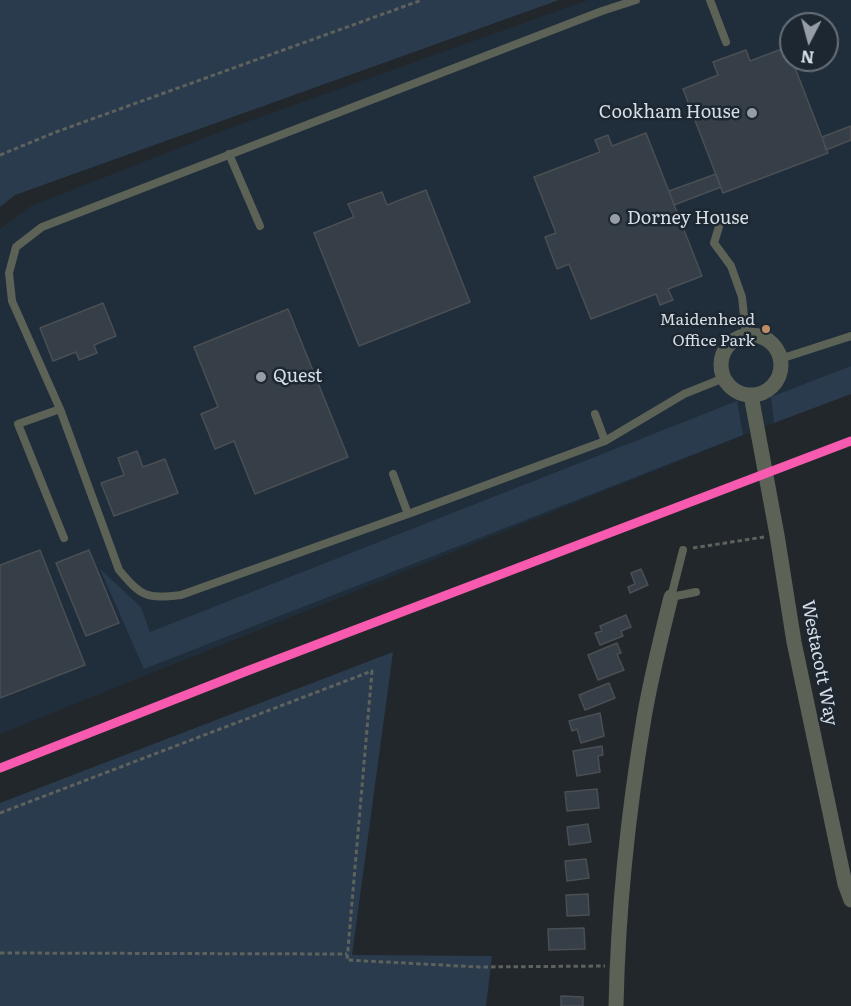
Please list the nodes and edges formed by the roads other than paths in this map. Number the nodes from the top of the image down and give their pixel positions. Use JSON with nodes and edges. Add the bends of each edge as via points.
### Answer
{"nodes":[{"id":1,"x":636,"y":0,"type":"edge"},
{"id":2,"x":710,"y":0,"type":"edge"},
{"id":3,"x":726,"y":42,"type":"dead end"},
{"id":4,"x":229,"y":154,"type":"junction"},
{"id":5,"x":721,"y":220,"type":"dead end"},
{"id":6,"x":260,"y":226,"type":"dead end"},
{"id":7,"x":4,"y":272,"type":"edge"},
{"id":8,"x":747,"y":335,"type":"junction"},
{"id":9,"x":851,"y":336,"type":"edge"},
{"id":10,"x":780,"y":359,"type":"junction"},
{"id":11,"x":724,"y":378,"type":"junction"},
{"id":12,"x":751,"y":395,"type":"junction"},
{"id":13,"x":60,"y":410,"type":"junction"},
{"id":14,"x":595,"y":414,"type":"dead end"},
{"id":15,"x":605,"y":441,"type":"junction"},
{"id":16,"x":393,"y":474,"type":"dead end"},
{"id":17,"x":408,"y":514,"type":"junction"},
{"id":18,"x":64,"y":538,"type":"dead end"},
{"id":19,"x":683,"y":550,"type":"road end"},
{"id":20,"x":696,"y":592,"type":"dead end"},
{"id":21,"x":671,"y":597,"type":"junction"},
{"id":22,"x":851,"y":900,"type":"edge"},
{"id":23,"x":616,"y":1006,"type":"edge"}],
"edges":[{"from":1,"to":4,"type":"lane"},
{"from":2,"to":3,"type":"lane"},
{"from":4,"to":6,"type":"lane"},
{"from":4,"to":7,"type":"lane","via":[[42,227],[15,247]]},
{"from":5,"to":8,"type":"lane","via":[[714,243],[731,266],[742,297]]},
{"from":7,"to":13,"type":"lane","via":[[12,301]]},
{"from":8,"to":10,"type":"street","via":[[772,343]]},
{"from":8,"to":11,"type":"street","via":[[724,350]]},
{"from":9,"to":10,"type":"lane"},
{"from":10,"to":12,"type":"street","via":[[774,384]]},
{"from":11,"to":12,"type":"street","via":[[730,387]]},
{"from":11,"to":15,"type":"lane","via":[[684,394]]},
{"from":12,"to":22,"type":"street","name":"Westacott Way","via":[[794,642]]},
{"from":13,"to":17,"type":"lane","via":[[119,570],[136,590],[158,598],[182,595]]},
{"from":13,"to":18,"type":"lane","via":[[18,424]]},
{"from":14,"to":15,"type":"lane"},
{"from":15,"to":17,"type":"lane"},
{"from":16,"to":17,"type":"lane"},
{"from":19,"to":21,"type":"lane"},
{"from":20,"to":21,"type":"lane"},
{"from":21,"to":23,"type":"street","via":[[644,717],[628,830]]}]}
